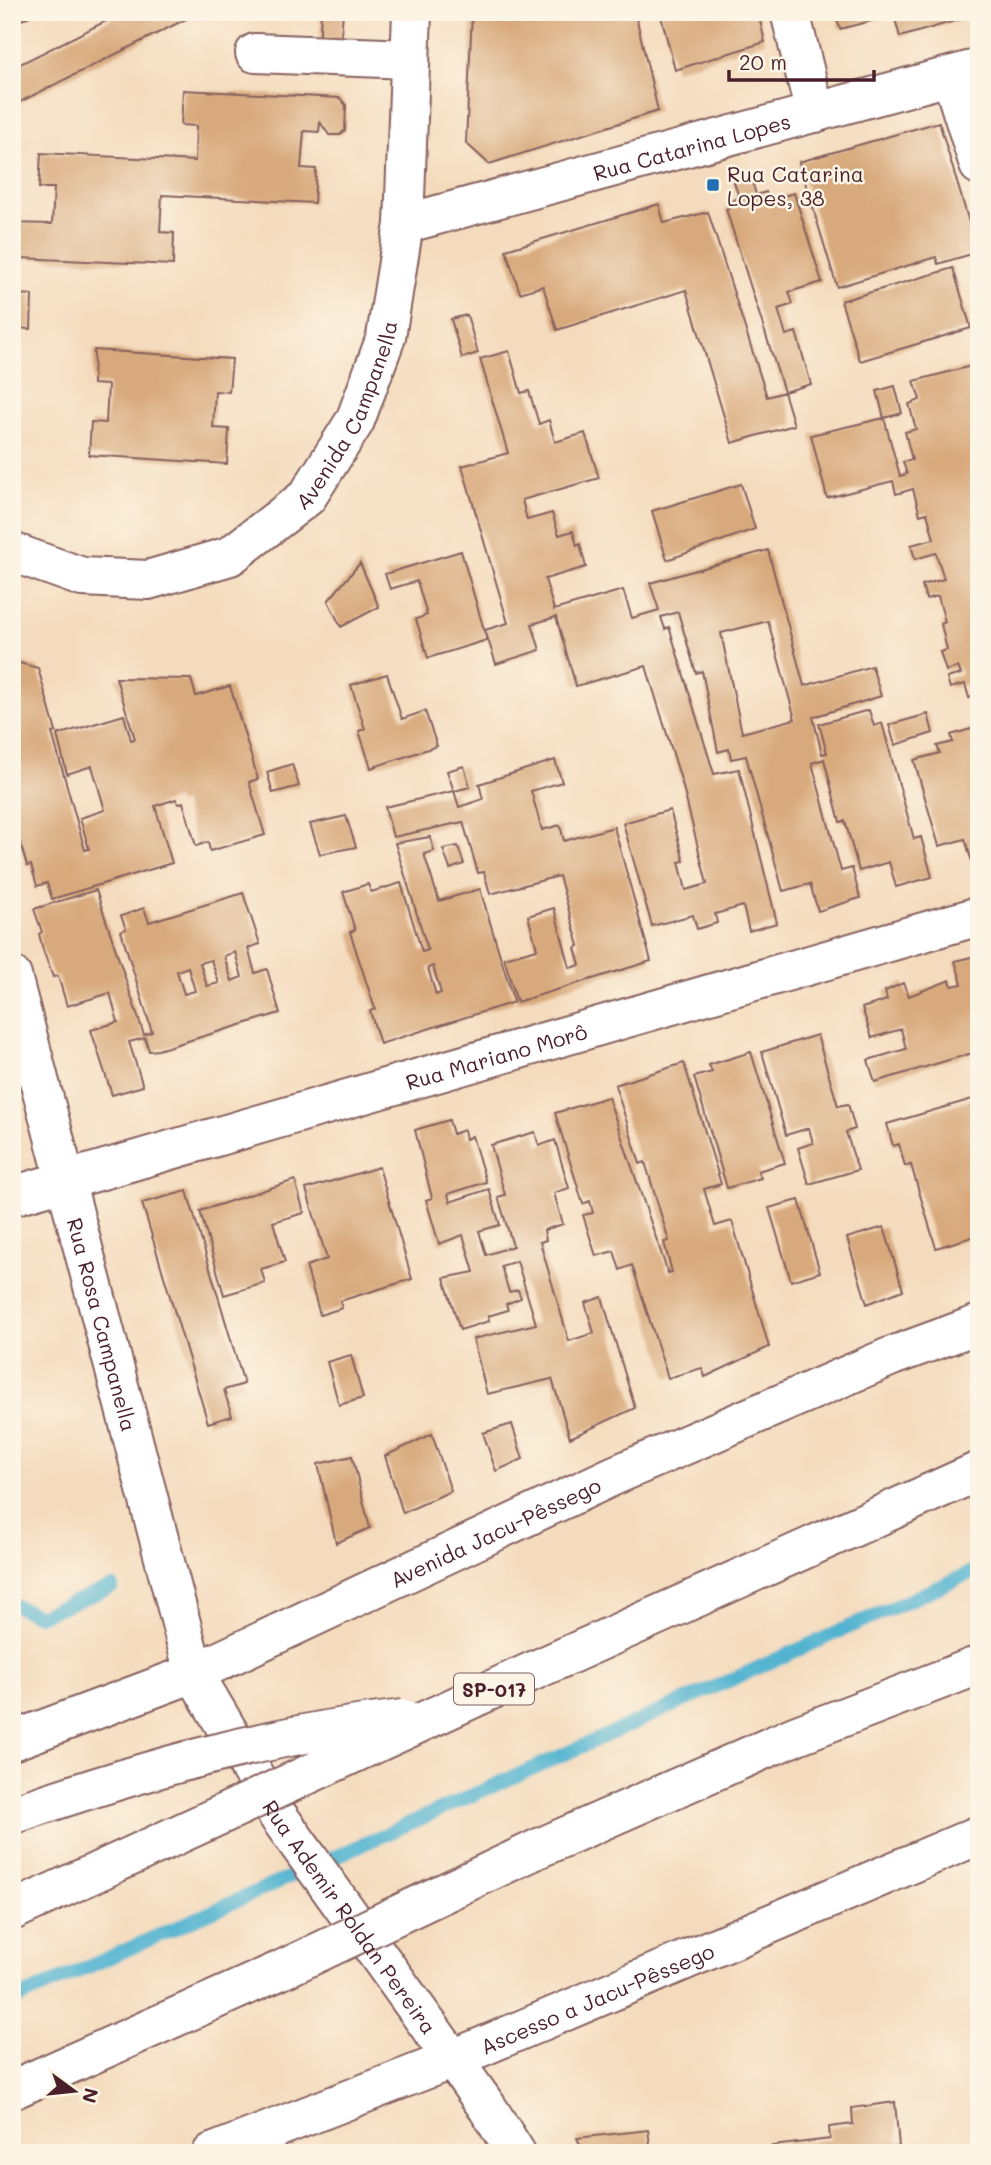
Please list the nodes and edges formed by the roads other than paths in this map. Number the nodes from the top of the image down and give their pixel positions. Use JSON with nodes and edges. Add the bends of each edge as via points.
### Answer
{"nodes":[{"id":1,"x":412,"y":12,"type":"edge"},
{"id":2,"x":790,"y":12,"type":"edge"},
{"id":3,"x":255,"y":54,"type":"dead end"},
{"id":4,"x":410,"y":59,"type":"junction"},
{"id":5,"x":965,"y":72,"type":"edge"},
{"id":6,"x":815,"y":113,"type":"junction"},
{"id":7,"x":979,"y":165,"type":"edge"},
{"id":8,"x":404,"y":224,"type":"junction"},
{"id":9,"x":12,"y":552,"type":"edge"},
{"id":10,"x":979,"y":916,"type":"edge"},
{"id":11,"x":12,"y":976,"type":"edge"},
{"id":12,"x":64,"y":1181,"type":"junction"},
{"id":13,"x":12,"y":1196,"type":"edge"},
{"id":14,"x":979,"y":1324,"type":"edge"},
{"id":15,"x":979,"y":1471,"type":"edge"},
{"id":16,"x":979,"y":1665,"type":"edge"},
{"id":17,"x":194,"y":1673,"type":"junction"},
{"id":18,"x":436,"y":1716,"type":"junction"},
{"id":19,"x":12,"y":1741,"type":"edge"},
{"id":20,"x":12,"y":1815,"type":"edge"},
{"id":21,"x":979,"y":1835,"type":"edge"},
{"id":22,"x":12,"y":1911,"type":"edge"},
{"id":23,"x":453,"y":2059,"type":"junction"},
{"id":24,"x":12,"y":2090,"type":"edge"},
{"id":25,"x":212,"y":2153,"type":"edge"},
{"id":26,"x":516,"y":2153,"type":"edge"}],
"edges":[{"from":1,"to":4,"type":"main road","name":"Avenida Campanella"},
{"from":2,"to":6,"type":"main road"},
{"from":3,"to":4,"type":"main road"},
{"from":4,"to":8,"type":"main road","name":"Avenida Campanella"},
{"from":5,"to":6,"type":"main road","name":"Rua Catarina Lopes"},
{"from":5,"to":7,"type":"main road"},
{"from":6,"to":8,"type":"main road","name":"Rua Catarina Lopes"},
{"from":8,"to":9,"type":"main road","name":"Avenida Campanella","via":[[386,337],[355,421],[307,497],[230,556],[148,580],[82,577]]},
{"from":10,"to":12,"type":"main road","name":"Rua Mariano Morô"},
{"from":11,"to":12,"type":"main road","name":"Rua Rosa Campanella"},
{"from":12,"to":13,"type":"main road","name":"Rua Mariano Morô"},
{"from":12,"to":17,"type":"main road","name":"Rua Rosa Campanella"},
{"from":14,"to":17,"type":"main road","name":"Avenida Jacu-Pêssego","via":[[892,1356],[613,1476]]},
{"from":15,"to":18,"type":"main road","number":"SP-017","bridge":true},
{"from":16,"to":24,"type":"main road","bridge":true,"via":[[797,1735],[586,1827]]},
{"from":17,"to":19,"type":"main road","name":"Avenida Jacu-Pêssego"},
{"from":17,"to":23,"type":"main road","name":"Rua Ademir Roldan Pereira","via":[[276,1813]]},
{"from":18,"to":20,"type":"main road","bridge":true,"via":[[340,1727],[249,1745]]},
{"from":18,"to":22,"type":"main road","number":"SP-017","bridge":true},
{"from":21,"to":23,"type":"main road","name":"Ascesso a Jacu-Pêssego"},
{"from":23,"to":25,"type":"main road","name":"Ascesso a Jacu-Pêssego"},
{"from":23,"to":26,"type":"main road","name":"Rua Ademir Roldan Pereira"}]}
